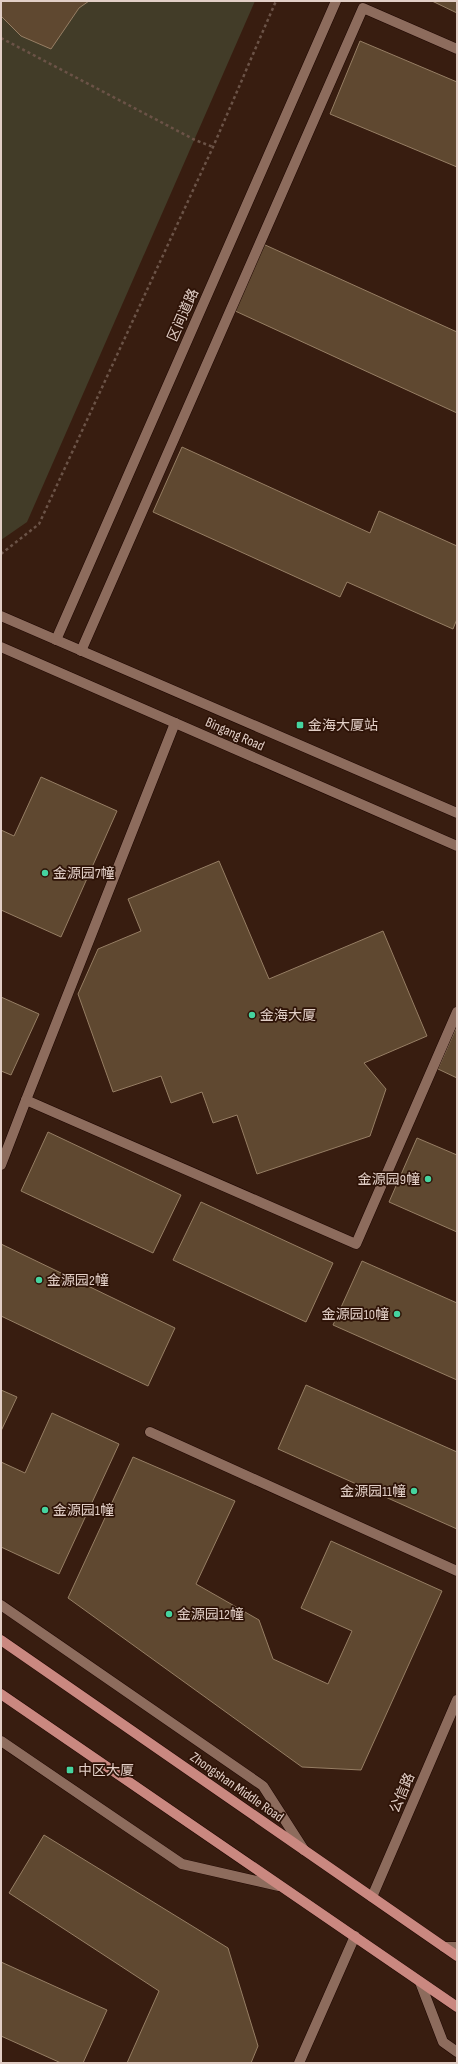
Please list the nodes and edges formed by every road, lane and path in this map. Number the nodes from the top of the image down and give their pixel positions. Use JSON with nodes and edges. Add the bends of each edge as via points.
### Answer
{"nodes":[{"id":1,"x":276,"y":1,"type":"edge"},
{"id":2,"x":336,"y":1,"type":"edge"},
{"id":3,"x":1,"y":38,"type":"edge"},
{"id":4,"x":457,"y":49,"type":"edge"},
{"id":5,"x":213,"y":147,"type":"junction"},
{"id":6,"x":1,"y":554,"type":"edge"},
{"id":7,"x":1,"y":616,"type":"edge"},
{"id":8,"x":56,"y":640,"type":"junction"},
{"id":9,"x":1,"y":647,"type":"edge"},
{"id":10,"x":81,"y":651,"type":"junction"},
{"id":11,"x":176,"y":723,"type":"junction"},
{"id":12,"x":457,"y":812,"type":"edge"},
{"id":13,"x":457,"y":846,"type":"edge"},
{"id":14,"x":457,"y":1012,"type":"edge"},
{"id":15,"x":26,"y":1100,"type":"junction"},
{"id":16,"x":1,"y":1165,"type":"edge"},
{"id":17,"x":150,"y":1432,"type":"dead end"},
{"id":18,"x":457,"y":1571,"type":"edge"},
{"id":19,"x":1,"y":1605,"type":"edge"},
{"id":20,"x":13,"y":1613,"type":"junction"},
{"id":21,"x":1,"y":1614,"type":"edge"},
{"id":22,"x":1,"y":1640,"type":"edge"},
{"id":23,"x":1,"y":1694,"type":"edge"},
{"id":24,"x":457,"y":1700,"type":"edge"},
{"id":25,"x":1,"y":1741,"type":"edge"},
{"id":26,"x":304,"y":1850,"type":"junction"},
{"id":27,"x":279,"y":1886,"type":"junction"},
{"id":28,"x":372,"y":1897,"type":"junction"},
{"id":29,"x":355,"y":1936,"type":"junction"},
{"id":30,"x":457,"y":1946,"type":"edge"},
{"id":31,"x":444,"y":1947,"type":"junction"},
{"id":32,"x":457,"y":1956,"type":"edge"},
{"id":33,"x":420,"y":1982,"type":"junction"},
{"id":34,"x":457,"y":2007,"type":"edge"},
{"id":35,"x":457,"y":2052,"type":"edge"},
{"id":36,"x":299,"y":2063,"type":"edge"}],
"edges":[{"from":1,"to":5,"type":"path"},
{"from":2,"to":8,"type":"street","name":"区间道路"},
{"from":3,"to":5,"type":"path","via":[[195,140]]},
{"from":4,"to":10,"type":"street","via":[[363,8]]},
{"from":5,"to":6,"type":"path","via":[[39,524]]},
{"from":7,"to":8,"type":"street","name":"Bingang Road"},
{"from":8,"to":10,"type":"street","name":"Bingang Road"},
{"from":9,"to":11,"type":"street","name":"Bingang Road"},
{"from":10,"to":12,"type":"street","name":"Bingang Road"},
{"from":11,"to":13,"type":"street","name":"Bingang Road"},
{"from":11,"to":15,"type":"street"},
{"from":14,"to":15,"type":"street","via":[[356,1244]]},
{"from":15,"to":16,"type":"street"},
{"from":17,"to":18,"type":"street"},
{"from":19,"to":20,"type":"street"},
{"from":20,"to":21,"type":"street"},
{"from":20,"to":26,"type":"street","via":[[263,1786]]},
{"from":22,"to":26,"type":"main road","name":"Zhongshan Middle Road"},
{"from":23,"to":27,"type":"main road"},
{"from":24,"to":28,"type":"street","name":"公信路"},
{"from":25,"to":27,"type":"street","via":[[182,1864]]},
{"from":26,"to":28,"type":"main road","name":"Zhongshan Middle Road"},
{"from":27,"to":29,"type":"main road"},
{"from":28,"to":31,"type":"main road","name":"Zhongshan Middle Road"},
{"from":29,"to":33,"type":"main road"},
{"from":29,"to":36,"type":"street"},
{"from":30,"to":31,"type":"street"},
{"from":31,"to":32,"type":"main road","name":"Zhongshan Middle Road"},
{"from":33,"to":34,"type":"main road"},
{"from":33,"to":35,"type":"street","via":[[443,2042]]}]}
